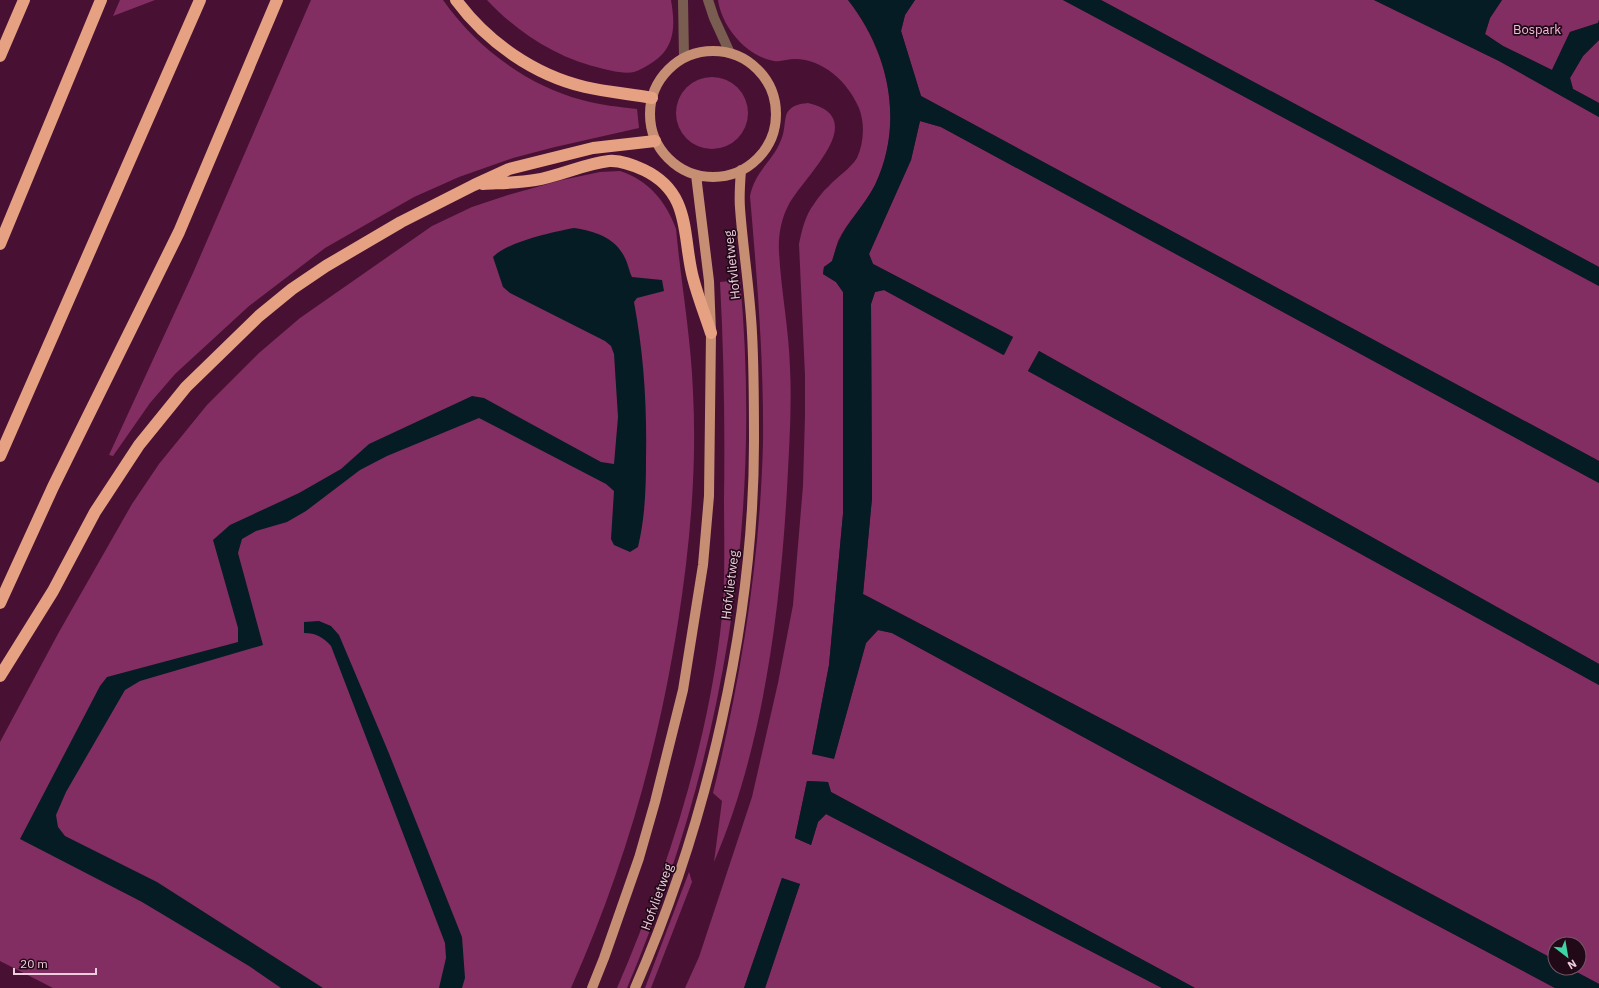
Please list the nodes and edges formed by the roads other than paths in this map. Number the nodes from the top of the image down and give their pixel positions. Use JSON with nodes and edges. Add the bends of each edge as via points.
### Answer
{"nodes":[{"id":1,"x":24,"y":0,"type":"edge"},
{"id":2,"x":101,"y":0,"type":"edge"},
{"id":3,"x":200,"y":0,"type":"edge"},
{"id":4,"x":277,"y":0,"type":"edge"},
{"id":5,"x":456,"y":0,"type":"edge"},
{"id":6,"x":683,"y":0,"type":"edge"},
{"id":7,"x":708,"y":0,"type":"edge"},
{"id":8,"x":730,"y":53,"type":"junction"},
{"id":9,"x":0,"y":56,"type":"edge"},
{"id":10,"x":684,"y":57,"type":"junction"},
{"id":11,"x":652,"y":98,"type":"junction"},
{"id":12,"x":655,"y":141,"type":"junction"},
{"id":13,"x":741,"y":170,"type":"junction"},
{"id":14,"x":696,"y":175,"type":"junction"},
{"id":15,"x":474,"y":185,"type":"junction"},
{"id":16,"x":0,"y":244,"type":"edge"},
{"id":17,"x":711,"y":333,"type":"junction"},
{"id":18,"x":0,"y":456,"type":"edge"},
{"id":19,"x":0,"y":603,"type":"edge"},
{"id":20,"x":0,"y":676,"type":"edge"},
{"id":21,"x":592,"y":988,"type":"edge"},
{"id":22,"x":635,"y":988,"type":"edge"}],
"edges":[{"from":1,"to":9,"type":"highway"},
{"from":2,"to":16,"type":"highway"},
{"from":3,"to":18,"type":"highway"},
{"from":4,"to":19,"type":"highway","via":[[179,232],[53,488]]},
{"from":5,"to":11,"type":"highway","via":[[480,29],[495,42],[523,62],[554,78],[585,87]]},
{"from":6,"to":10,"type":"street"},
{"from":7,"to":8,"type":"street"},
{"from":8,"to":10,"type":"main road","via":[[707,51]]},
{"from":8,"to":13,"type":"main road","via":[[750,63],[762,74],[770,88],[776,109],[770,141],[758,158]]},
{"from":10,"to":11,"type":"main road","via":[[667,70]]},
{"from":11,"to":12,"type":"main road","via":[[650,120]]},
{"from":12,"to":14,"type":"main road","via":[[672,162]]},
{"from":12,"to":15,"type":"highway","via":[[593,148],[509,169]]},
{"from":13,"to":14,"type":"main road","via":[[714,177]]},
{"from":13,"to":22,"type":"main road","name":"Hofvlietweg","via":[[740,206],[752,334],[754,444],[745,581],[724,710],[698,812],[667,908]]},
{"from":14,"to":17,"type":"main road","name":"Hofvlietweg","via":[[709,281]]},
{"from":15,"to":17,"type":"highway","via":[[536,180],[590,164],[611,161],[629,163],[658,179],[673,194],[680,206],[693,277]]},
{"from":15,"to":20,"type":"highway","via":[[401,222],[292,289],[259,316],[191,382],[139,445],[95,512],[53,591]]},
{"from":17,"to":21,"type":"main road","name":"Hofvlietweg","via":[[709,496],[703,565],[683,690],[639,858]]}]}
